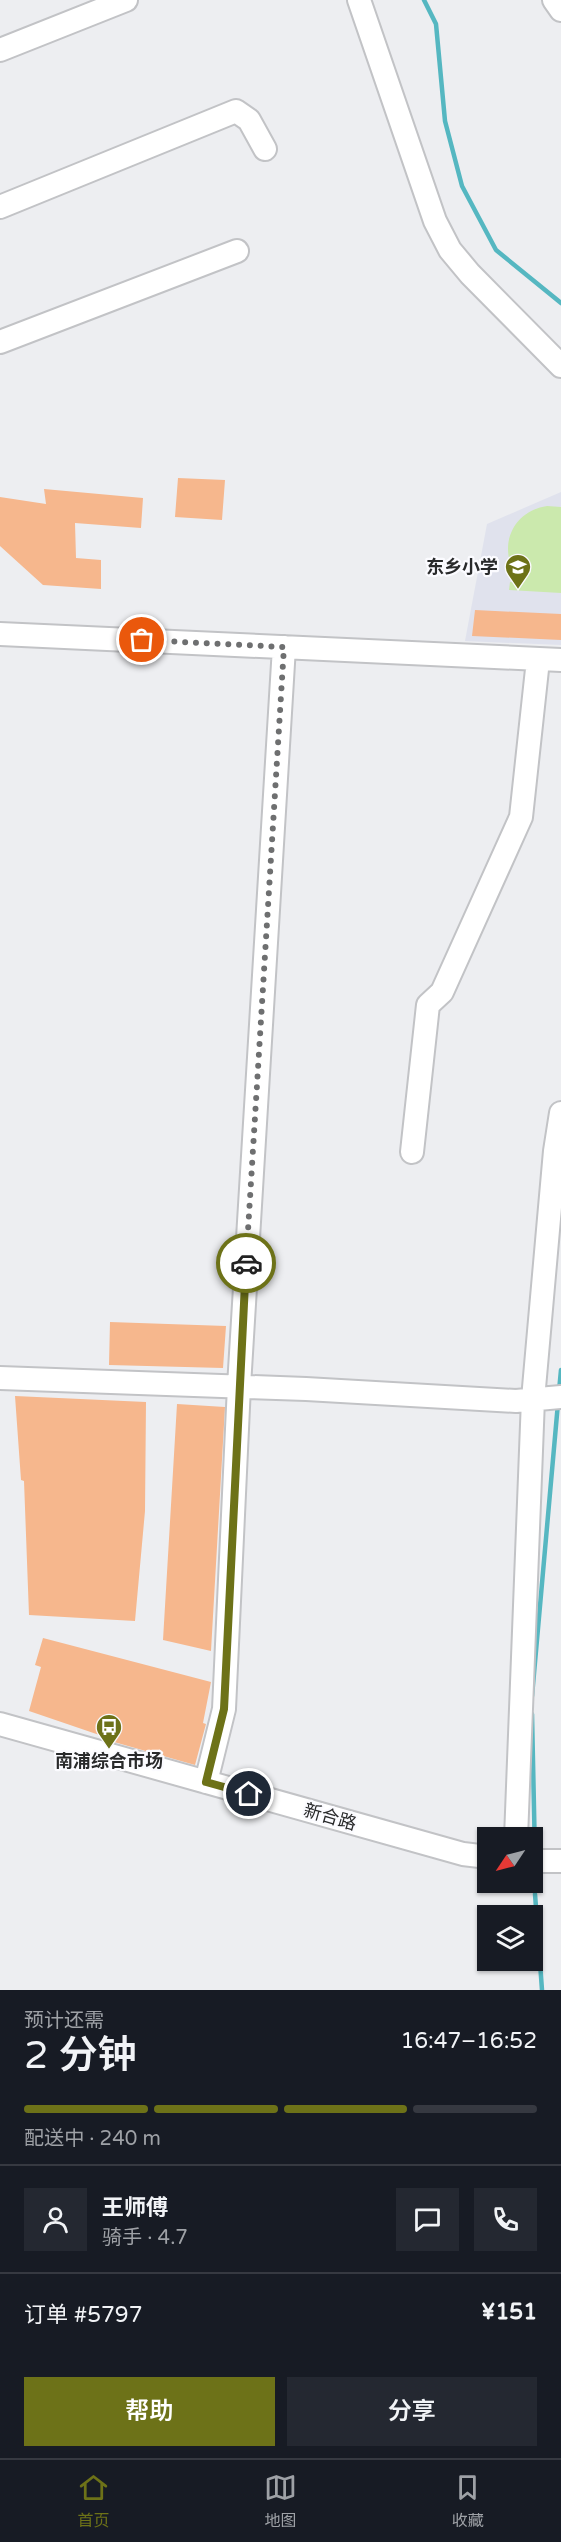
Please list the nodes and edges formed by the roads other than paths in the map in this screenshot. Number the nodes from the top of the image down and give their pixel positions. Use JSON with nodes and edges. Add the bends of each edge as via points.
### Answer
{"nodes":[{"id":1,"x":126,"y":0,"type":"edge"},
{"id":2,"x":359,"y":0,"type":"edge"},
{"id":3,"x":554,"y":0,"type":"edge"},
{"id":4,"x":561,"y":10,"type":"edge"},
{"id":5,"x":0,"y":50,"type":"edge"},
{"id":6,"x":265,"y":149,"type":"dead end"},
{"id":7,"x":0,"y":207,"type":"edge"},
{"id":8,"x":237,"y":251,"type":"dead end"},
{"id":9,"x":0,"y":342,"type":"edge"},
{"id":10,"x":561,"y":366,"type":"edge"},
{"id":11,"x":0,"y":634,"type":"edge"},
{"id":12,"x":284,"y":647,"type":"junction"},
{"id":13,"x":538,"y":660,"type":"junction"},
{"id":14,"x":561,"y":660,"type":"edge"},
{"id":15,"x":561,"y":1113,"type":"edge"},
{"id":16,"x":412,"y":1152,"type":"dead end"},
{"id":17,"x":0,"y":1378,"type":"edge"},
{"id":18,"x":239,"y":1386,"type":"junction"},
{"id":19,"x":561,"y":1397,"type":"edge"},
{"id":20,"x":532,"y":1399,"type":"junction"},
{"id":21,"x":0,"y":1724,"type":"edge"},
{"id":22,"x":206,"y":1782,"type":"junction"},
{"id":23,"x":516,"y":1827,"type":"edge"},
{"id":24,"x":477,"y":1855,"type":"edge"}],
"edges":[{"from":1,"to":5,"type":"street"},
{"from":2,"to":10,"type":"street","via":[[435,221],[450,250]]},
{"from":3,"to":4,"type":"street"},
{"from":6,"to":7,"type":"street","via":[[249,120],[236,111]]},
{"from":8,"to":9,"type":"street"},
{"from":11,"to":12,"type":"street"},
{"from":12,"to":13,"type":"street"},
{"from":12,"to":18,"type":"street"},
{"from":13,"to":14,"type":"street"},
{"from":13,"to":16,"type":"street","via":[[520,817],[442,992],[428,1005]]},
{"from":15,"to":20,"type":"street"},
{"from":17,"to":18,"type":"street"},
{"from":18,"to":20,"type":"street"},
{"from":18,"to":22,"type":"street","via":[[224,1709]]},
{"from":19,"to":20,"type":"street"},
{"from":20,"to":23,"type":"street"},
{"from":21,"to":22,"type":"street","name":"新合路"},
{"from":22,"to":24,"type":"street","name":"新合路"}]}
